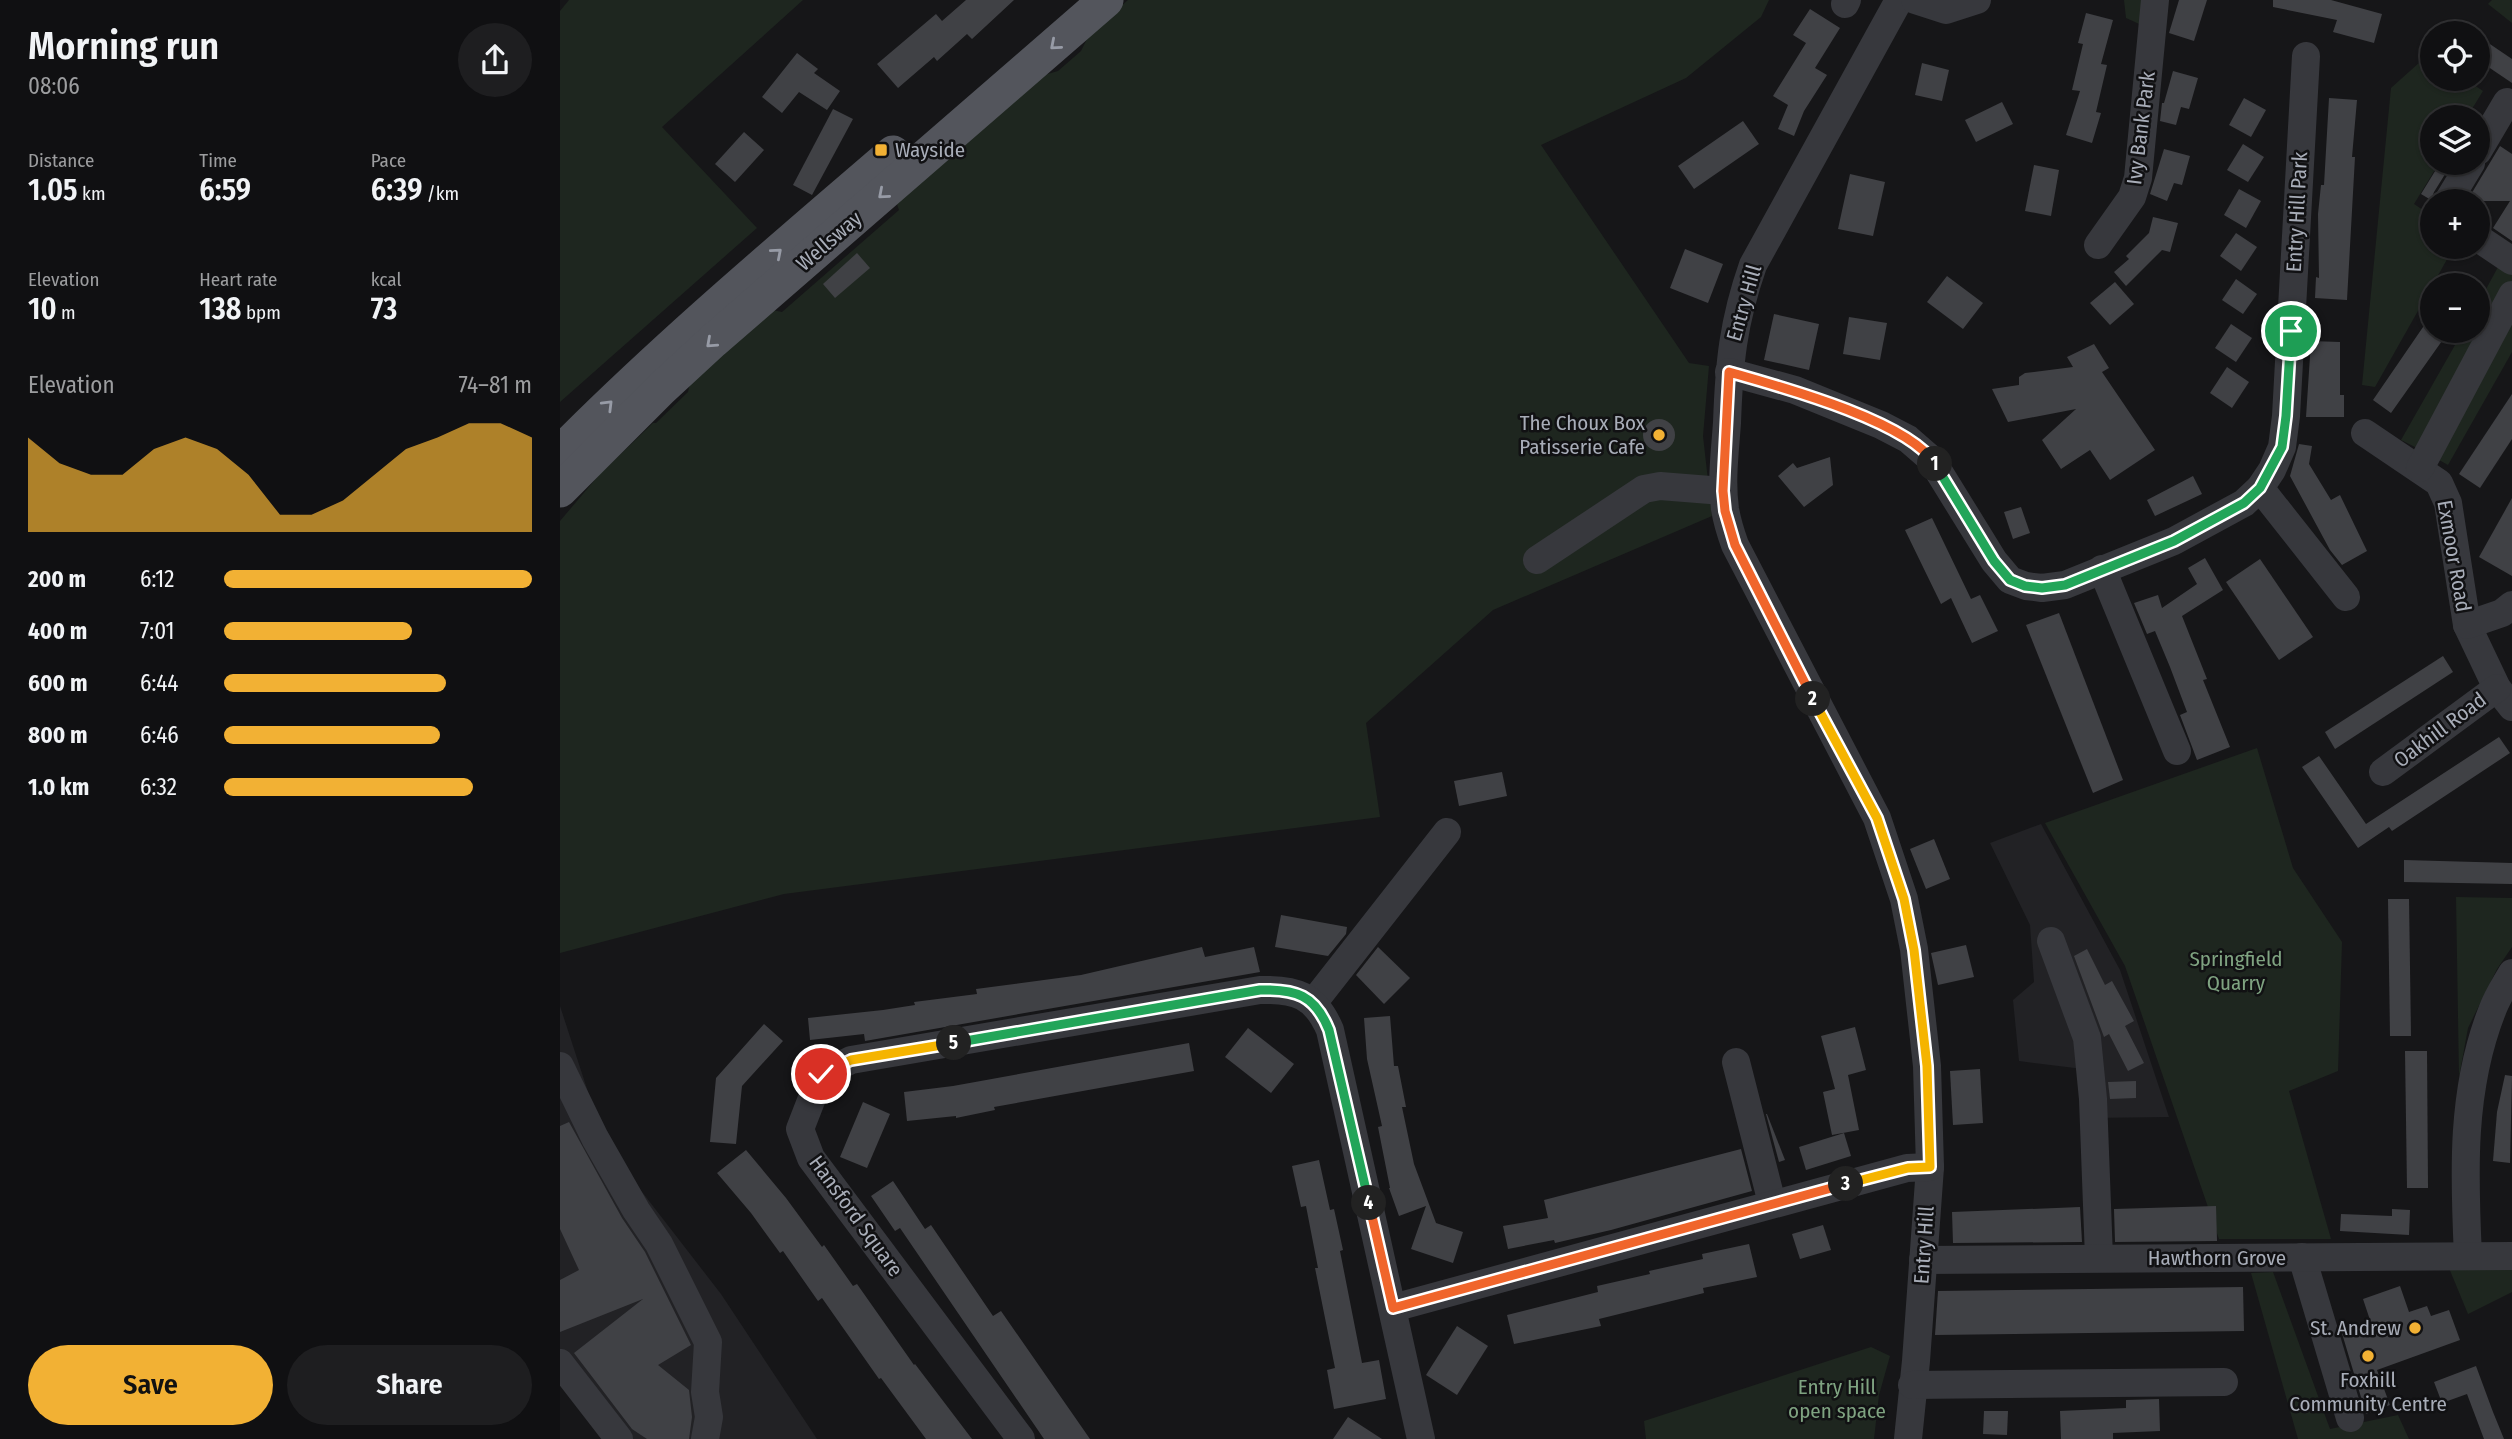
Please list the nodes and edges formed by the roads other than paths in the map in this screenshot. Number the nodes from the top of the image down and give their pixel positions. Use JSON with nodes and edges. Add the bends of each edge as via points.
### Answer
{"nodes":[{"id":1,"x":1071,"y":0,"type":"edge"},
{"id":2,"x":1106,"y":0,"type":"edge"},
{"id":3,"x":1899,"y":0,"type":"edge"},
{"id":4,"x":1915,"y":0,"type":"edge"},
{"id":5,"x":1977,"y":0,"type":"edge"},
{"id":6,"x":2155,"y":0,"type":"edge"},
{"id":7,"x":2306,"y":56,"type":"dead end"},
{"id":8,"x":2507,"y":102,"type":"dead end"},
{"id":9,"x":2490,"y":131,"type":"edge"},
{"id":10,"x":2098,"y":245,"type":"dead end"},
{"id":11,"x":2490,"y":247,"type":"edge"},
{"id":12,"x":2512,"y":261,"type":"edge"},
{"id":13,"x":2512,"y":295,"type":"edge"},
{"id":14,"x":665,"y":368,"type":"junction"},
{"id":15,"x":1729,"y":372,"type":"junction"},
{"id":16,"x":2365,"y":433,"type":"dead end"},
{"id":17,"x":560,"y":453,"type":"edge"},
{"id":18,"x":2420,"y":468,"type":"junction"},
{"id":19,"x":2260,"y":488,"type":"junction"},
{"id":20,"x":560,"y":490,"type":"edge"},
{"id":21,"x":1723,"y":491,"type":"junction"},
{"id":22,"x":1537,"y":560,"type":"dead end"},
{"id":23,"x":2102,"y":569,"type":"junction"},
{"id":24,"x":2346,"y":597,"type":"dead end"},
{"id":25,"x":2512,"y":605,"type":"edge"},
{"id":26,"x":2467,"y":625,"type":"junction"},
{"id":27,"x":2504,"y":697,"type":"edge"},
{"id":28,"x":2177,"y":751,"type":"dead end"},
{"id":29,"x":2383,"y":772,"type":"dead end"},
{"id":30,"x":1447,"y":832,"type":"dead end"},
{"id":31,"x":2051,"y":941,"type":"dead end"},
{"id":32,"x":2512,"y":972,"type":"edge"},
{"id":33,"x":1314,"y":1003,"type":"junction"},
{"id":34,"x":1736,"y":1062,"type":"dead end"},
{"id":35,"x":560,"y":1066,"type":"edge"},
{"id":36,"x":1930,"y":1167,"type":"junction"},
{"id":37,"x":1772,"y":1203,"type":"junction"},
{"id":38,"x":2468,"y":1256,"type":"junction"},
{"id":39,"x":2512,"y":1256,"type":"edge"},
{"id":40,"x":2302,"y":1257,"type":"junction"},
{"id":41,"x":2099,"y":1258,"type":"junction"},
{"id":42,"x":1923,"y":1260,"type":"junction"},
{"id":43,"x":1393,"y":1308,"type":"junction"},
{"id":44,"x":560,"y":1363,"type":"edge"},
{"id":45,"x":2224,"y":1382,"type":"dead end"},
{"id":46,"x":1912,"y":1385,"type":"junction"},
{"id":47,"x":2350,"y":1418,"type":"dead end"},
{"id":48,"x":619,"y":1439,"type":"edge"},
{"id":49,"x":705,"y":1439,"type":"edge"},
{"id":50,"x":1021,"y":1439,"type":"edge"},
{"id":51,"x":1421,"y":1439,"type":"edge"},
{"id":52,"x":1908,"y":1439,"type":"edge"}],
"edges":[{"from":14,"to":1,"type":"main road","name":"Wellsway","one_way":true},
{"from":2,"to":14,"type":"main road","name":"Wellsway","one_way":true},
{"from":3,"to":15,"type":"street","name":"Entry Hill","via":[[1753,265],[1735,322]]},
{"from":4,"to":5,"type":"street","via":[[1946,10]]},
{"from":6,"to":10,"type":"street","name":"Ivy Bank Park","via":[[2138,178],[2132,197]]},
{"from":7,"to":19,"type":"street","name":"Entry Hill Park","via":[[2286,416],[2282,447]]},
{"from":8,"to":9,"type":"street"},
{"from":11,"to":12,"type":"street"},
{"from":13,"to":18,"type":"street"},
{"from":17,"to":14,"type":"main road","name":"Wellsway","one_way":true},
{"from":14,"to":20,"type":"main road","name":"Wellsway"},
{"from":15,"to":21,"type":"street","name":"Entry Hill"},
{"from":15,"to":23,"type":"street","name":"Entry Hill Park","via":[[1795,390],[1908,439],[1931,459],[2010,580],[2042,588],[2065,585]]},
{"from":16,"to":18,"type":"street","name":"Exmoor Road"},
{"from":18,"to":26,"type":"street","name":"Exmoor Road","via":[[2439,483],[2448,503]]},
{"from":19,"to":23,"type":"street","name":"Entry Hill Park","via":[[2244,503],[2174,541]]},
{"from":19,"to":24,"type":"street"},
{"from":21,"to":22,"type":"street","via":[[1644,489]]},
{"from":21,"to":36,"type":"street","name":"Entry Hill","via":[[1735,545],[1877,818],[1904,899],[1927,1066]]},
{"from":23,"to":28,"type":"street"},
{"from":25,"to":26,"type":"street"},
{"from":26,"to":27,"type":"street","name":"Exmoor Road"},
{"from":27,"to":29,"type":"street","name":"Oakhill Road"},
{"from":30,"to":33,"type":"street"},
{"from":31,"to":41,"type":"street","via":[[2087,1038]]},
{"from":32,"to":38,"type":"street","via":[[2492,1009],[2470,1089],[2464,1163]]},
{"from":33,"to":43,"type":"street","via":[[1329,1030]]},
{"from":33,"to":50,"type":"street","name":"Hansford Square","via":[[1281,990],[1260,990],[851,1060],[821,1074],[800,1129],[811,1158]]},
{"from":34,"to":37,"type":"street"},
{"from":35,"to":49,"type":"street","via":[[708,1342]]},
{"from":36,"to":37,"type":"street","via":[[1908,1168]]},
{"from":36,"to":42,"type":"street","name":"Entry Hill"},
{"from":37,"to":43,"type":"street"},
{"from":38,"to":39,"type":"street","name":"Hawthorn Grove"},
{"from":38,"to":40,"type":"street","name":"Hawthorn Grove"},
{"from":40,"to":41,"type":"street","name":"Hawthorn Grove"},
{"from":40,"to":47,"type":"street"},
{"from":41,"to":42,"type":"street","name":"Hawthorn Grove"},
{"from":42,"to":46,"type":"street","name":"Entry Hill"},
{"from":43,"to":51,"type":"street"},
{"from":44,"to":48,"type":"street"},
{"from":45,"to":46,"type":"street"},
{"from":46,"to":52,"type":"street","name":"Entry Hill"}]}
